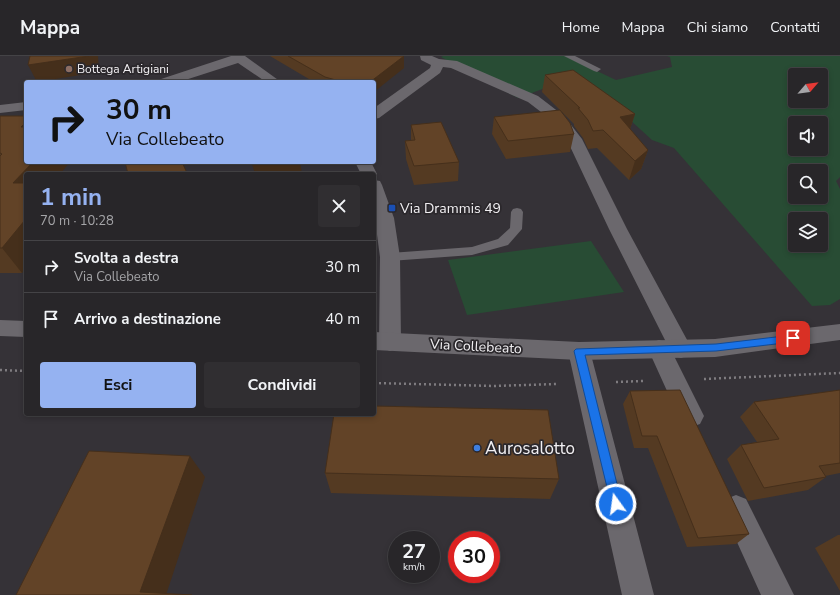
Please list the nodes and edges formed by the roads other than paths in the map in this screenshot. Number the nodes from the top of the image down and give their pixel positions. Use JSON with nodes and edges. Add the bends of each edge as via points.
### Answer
{"nodes":[{"id":1,"x":568,"y":56,"type":"edge"},
{"id":2,"x":238,"y":57,"type":"edge"},
{"id":3,"x":431,"y":59,"type":"edge"},
{"id":4,"x":597,"y":69,"type":"dead end"},
{"id":5,"x":172,"y":80,"type":"edge"},
{"id":6,"x":271,"y":80,"type":"edge"},
{"id":7,"x":24,"y":106,"type":"edge"},
{"id":8,"x":0,"y":109,"type":"edge"},
{"id":9,"x":376,"y":114,"type":"edge"},
{"id":10,"x":376,"y":191,"type":"edge"},
{"id":11,"x":517,"y":212,"type":"dead end"},
{"id":12,"x":390,"y":257,"type":"junction"},
{"id":13,"x":0,"y":328,"type":"edge"},
{"id":14,"x":24,"y":329,"type":"edge"},
{"id":15,"x":840,"y":332,"type":"edge"},
{"id":16,"x":382,"y":341,"type":"edge"},
{"id":17,"x":670,"y":349,"type":"junction"},
{"id":18,"x":579,"y":351,"type":"junction"},
{"id":19,"x":701,"y":437,"type":"edge"},
{"id":20,"x":726,"y":488,"type":"edge"},
{"id":21,"x":638,"y":595,"type":"edge"},
{"id":22,"x":778,"y":595,"type":"edge"}],
"edges":[{"from":1,"to":4,"type":"lane"},
{"from":2,"to":5,"type":"street"},
{"from":2,"to":6,"type":"street"},
{"from":3,"to":9,"type":"street","via":[[436,70]]},
{"from":3,"to":17,"type":"street","via":[[453,64],[533,99],[559,119],[574,138],[618,229]]},
{"from":7,"to":8,"type":"street"},
{"from":10,"to":12,"type":"street","via":[[385,218]]},
{"from":11,"to":12,"type":"lane","via":[[516,230],[503,242],[472,251]]},
{"from":12,"to":16,"type":"street"},
{"from":13,"to":14,"type":"street"},
{"from":15,"to":17,"type":"street","name":"Via Collebeato","via":[[716,348]]},
{"from":16,"to":18,"type":"street","name":"Via Collebeato"},
{"from":17,"to":18,"type":"street","name":"Via Collebeato"},
{"from":17,"to":19,"type":"street"},
{"from":18,"to":21,"type":"street"},
{"from":20,"to":22,"type":"street"}]}
